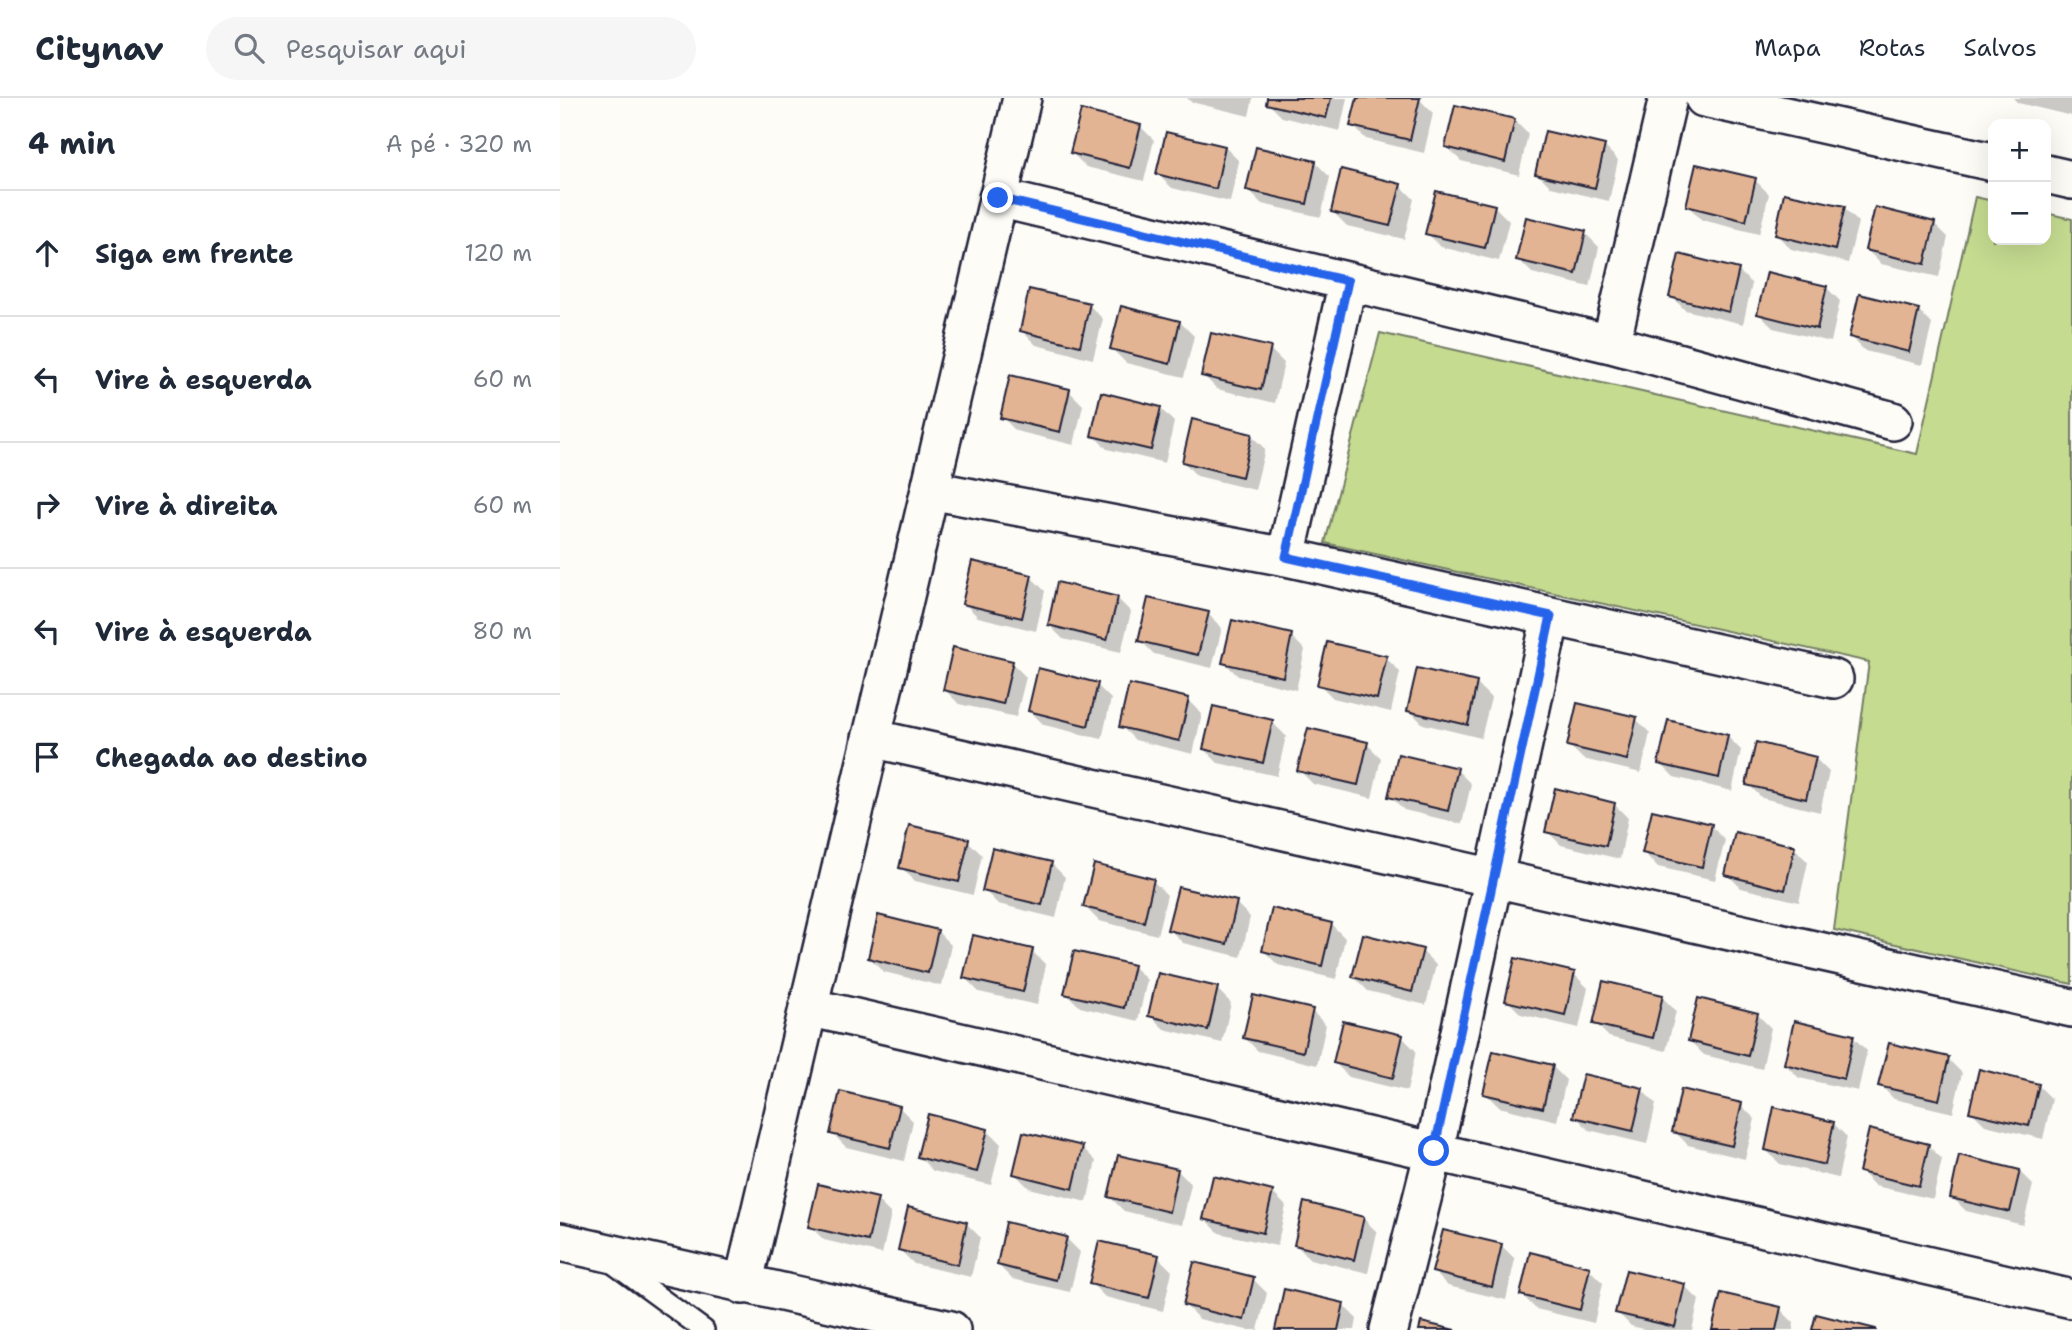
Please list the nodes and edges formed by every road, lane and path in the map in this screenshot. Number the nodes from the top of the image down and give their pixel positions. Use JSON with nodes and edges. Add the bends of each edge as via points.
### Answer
{"nodes":[{"id":1,"x":1022,"y":98,"type":"edge"},
{"id":2,"x":1668,"y":98,"type":"edge"},
{"id":3,"x":1704,"y":98,"type":"edge"},
{"id":4,"x":1988,"y":161,"type":"edge"},
{"id":5,"x":2051,"y":175,"type":"edge"},
{"id":6,"x":2072,"y":180,"type":"edge"},
{"id":7,"x":998,"y":198,"type":"junction"},
{"id":8,"x":1348,"y":281,"type":"junction"},
{"id":9,"x":1611,"y":344,"type":"junction"},
{"id":10,"x":1893,"y":421,"type":"dead end"},
{"id":11,"x":930,"y":490,"type":"junction"},
{"id":12,"x":1286,"y":557,"type":"junction"},
{"id":13,"x":1551,"y":616,"type":"junction"},
{"id":14,"x":1834,"y":680,"type":"dead end"},
{"id":15,"x":871,"y":738,"type":"junction"},
{"id":16,"x":1496,"y":878,"type":"junction"},
{"id":17,"x":808,"y":1006,"type":"junction"},
{"id":18,"x":2072,"y":1008,"type":"edge"},
{"id":19,"x":1434,"y":1151,"type":"junction"},
{"id":20,"x":577,"y":1246,"type":"edge"},
{"id":21,"x":743,"y":1285,"type":"junction"},
{"id":22,"x":2072,"y":1299,"type":"edge"},
{"id":23,"x":704,"y":1330,"type":"edge"},
{"id":24,"x":951,"y":1330,"type":"edge"},
{"id":25,"x":1389,"y":1330,"type":"edge"}],
"edges":[{"from":1,"to":7,"type":"street"},
{"from":2,"to":9,"type":"street"},
{"from":3,"to":4,"type":"street"},
{"from":5,"to":6,"type":"street"},
{"from":7,"to":8,"type":"street"},
{"from":7,"to":11,"type":"street"},
{"from":8,"to":9,"type":"street"},
{"from":8,"to":12,"type":"street"},
{"from":9,"to":10,"type":"street"},
{"from":11,"to":12,"type":"street"},
{"from":11,"to":15,"type":"street"},
{"from":12,"to":13,"type":"street"},
{"from":13,"to":14,"type":"street"},
{"from":13,"to":16,"type":"street"},
{"from":15,"to":16,"type":"street"},
{"from":15,"to":17,"type":"street"},
{"from":16,"to":18,"type":"street"},
{"from":16,"to":19,"type":"street"},
{"from":17,"to":19,"type":"street"},
{"from":17,"to":21,"type":"street"},
{"from":19,"to":22,"type":"street"},
{"from":19,"to":25,"type":"street"},
{"from":20,"to":21,"type":"street"},
{"from":20,"to":23,"type":"lane"},
{"from":21,"to":24,"type":"street"}]}
